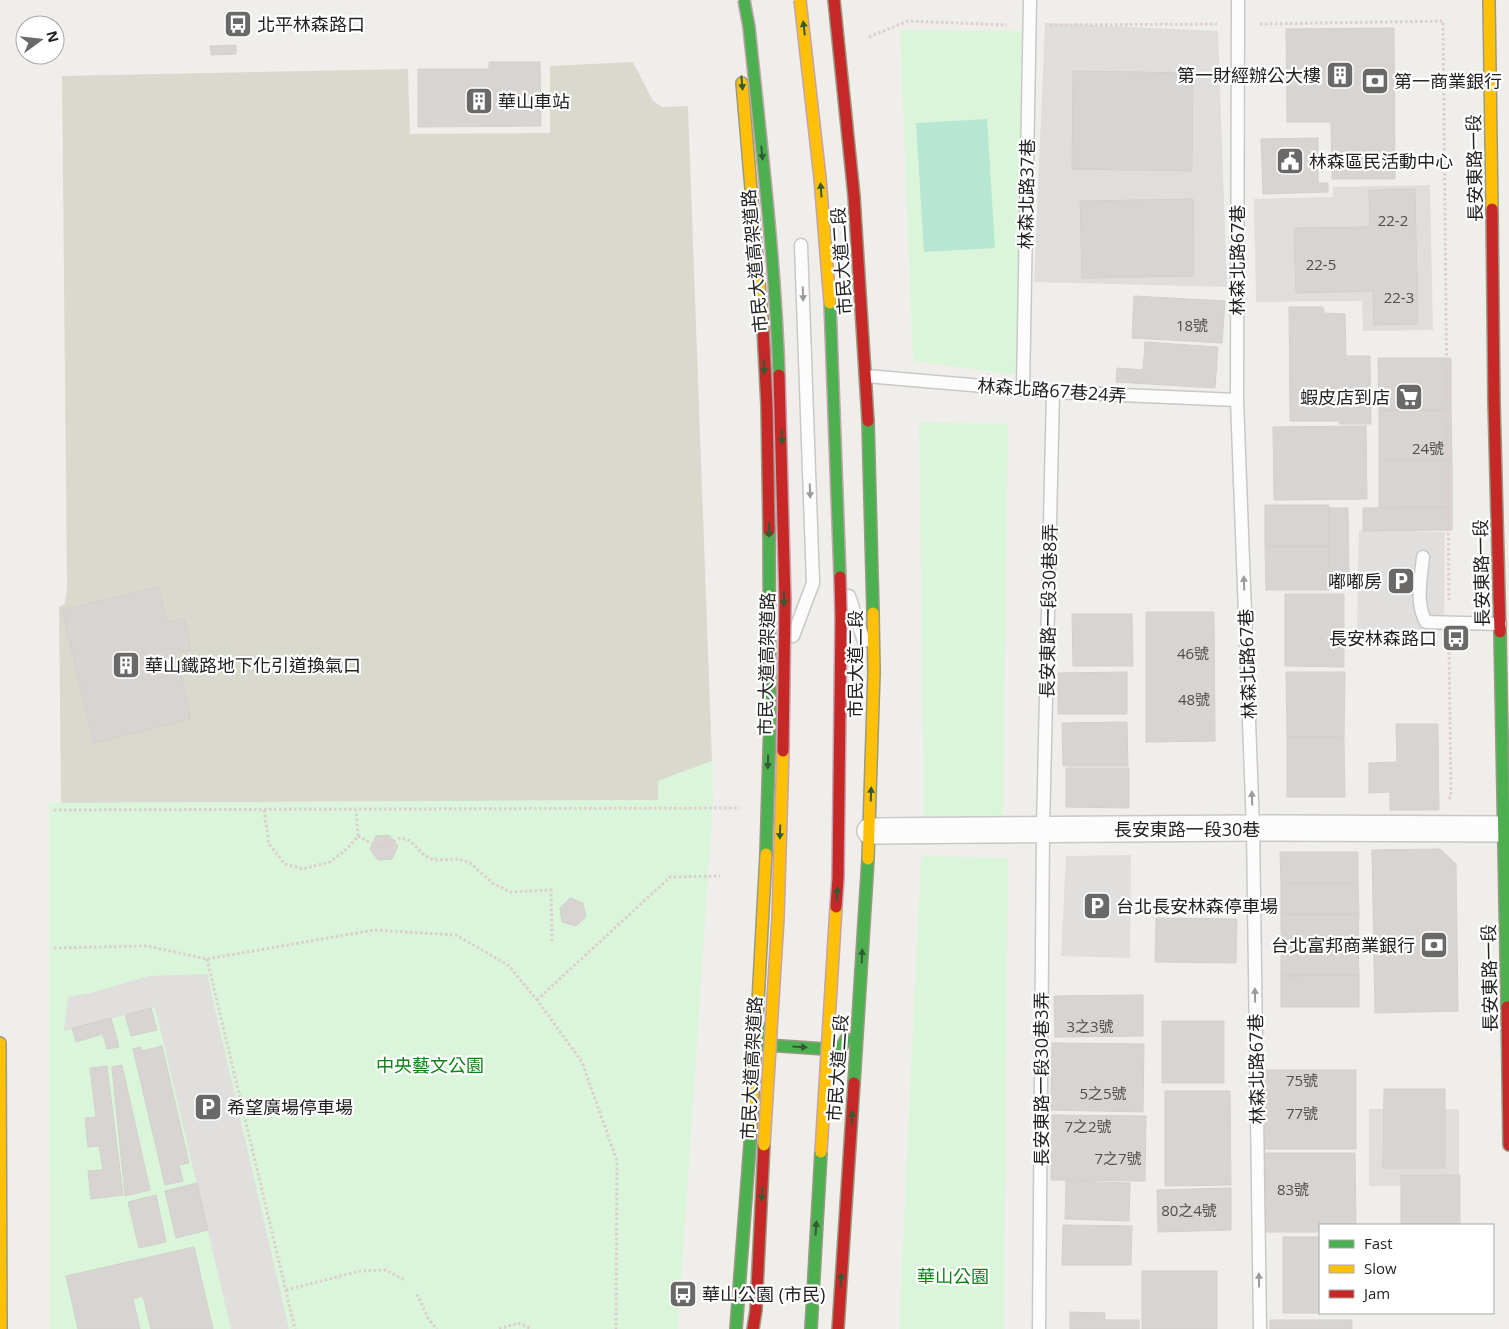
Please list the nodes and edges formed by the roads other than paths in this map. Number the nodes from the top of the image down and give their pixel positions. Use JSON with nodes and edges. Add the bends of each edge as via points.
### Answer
{"nodes":[{"id":1,"x":744,"y":0,"type":"edge"},
{"id":2,"x":800,"y":0,"type":"edge"},
{"id":3,"x":834,"y":0,"type":"edge"},
{"id":4,"x":1030,"y":0,"type":"edge"},
{"id":5,"x":1238,"y":0,"type":"edge"},
{"id":6,"x":1490,"y":0,"type":"edge"},
{"id":7,"x":740,"y":68,"type":"dead end"},
{"id":8,"x":801,"y":245,"type":"dead end"},
{"id":9,"x":831,"y":250,"type":"dead end"},
{"id":10,"x":866,"y":376,"type":"junction"},
{"id":11,"x":1022,"y":389,"type":"junction"},
{"id":12,"x":1053,"y":392,"type":"junction"},
{"id":13,"x":1237,"y":400,"type":"junction"},
{"id":14,"x":1494,"y":402,"type":"junction"},
{"id":15,"x":1509,"y":402,"type":"edge"},
{"id":16,"x":1423,"y":557,"type":"dead end"},
{"id":17,"x":1500,"y":624,"type":"junction"},
{"id":18,"x":874,"y":672,"type":"junction"},
{"id":19,"x":769,"y":696,"type":"junction"},
{"id":20,"x":1253,"y":828,"type":"junction"},
{"id":21,"x":1042,"y":829,"type":"junction"},
{"id":22,"x":1507,"y":829,"type":"edge"},
{"id":23,"x":870,"y":831,"type":"junction"},
{"id":24,"x":758,"y":1014,"type":"junction"},
{"id":25,"x":858,"y":1017,"type":"junction"},
{"id":26,"x":0,"y":1043,"type":"edge"},
{"id":27,"x":754,"y":1081,"type":"junction"},
{"id":28,"x":854,"y":1088,"type":"junction"},
{"id":29,"x":1509,"y":1145,"type":"edge"},
{"id":30,"x":1,"y":1329,"type":"edge"},
{"id":31,"x":736,"y":1329,"type":"edge"},
{"id":32,"x":754,"y":1329,"type":"edge"},
{"id":33,"x":810,"y":1329,"type":"edge"},
{"id":34,"x":838,"y":1329,"type":"edge"},
{"id":35,"x":1039,"y":1329,"type":"edge"},
{"id":36,"x":1260,"y":1329,"type":"edge"}],
"edges":[{"from":1,"to":32,"type":"main road","name":"市民大道高架道路","one_way":true,"bridge":true,"via":[[777,319],[784,600],[778,918]]},
{"from":33,"to":2,"type":"main road","one_way":true,"bridge":true,"via":[[838,878],[841,618],[831,322],[820,178]]},
{"from":3,"to":10,"type":"main road","name":"市民大道二段","via":[[854,196]]},
{"from":4,"to":11,"type":"lane","name":"林森北路37巷"},
{"from":5,"to":13,"type":"lane","name":"林森北路67巷"},
{"from":6,"to":14,"type":"main road","name":"長安東路一段"},
{"from":7,"to":19,"type":"main road","one_way":true,"via":[[760,297],[768,449]]},
{"from":8,"to":19,"type":"lane","one_way":true,"via":[[813,583]]},
{"from":9,"to":18,"type":"lane","via":[[845,582]]},
{"from":10,"to":11,"type":"lane","name":"林森北路67巷24弄"},
{"from":10,"to":18,"type":"main road","name":"市民大道二段"},
{"from":11,"to":12,"type":"lane","name":"林森北路67巷24弄"},
{"from":12,"to":13,"type":"lane","name":"林森北路67巷24弄"},
{"from":12,"to":21,"type":"lane","name":"長安東路一段30巷8弄"},
{"from":20,"to":13,"type":"lane","name":"林森北路67巷","one_way":true},
{"from":14,"to":15,"type":"lane"},
{"from":14,"to":17,"type":"main road","name":"長安東路一段"},
{"from":16,"to":17,"type":"lane","via":[[1420,602],[1426,622]]},
{"from":17,"to":22,"type":"main road","name":"長安東路一段"},
{"from":23,"to":18,"type":"main road","name":"市民大道二段","one_way":true},
{"from":19,"to":24,"type":"main road","one_way":true,"via":[[768,807]]},
{"from":20,"to":21,"type":"street","name":"長安東路一段30巷"},
{"from":20,"to":22,"type":"street","name":"長安東路一段30巷"},
{"from":36,"to":20,"type":"lane","name":"林森北路67巷","one_way":true},
{"from":21,"to":23,"type":"street","name":"長安東路一段30巷"},
{"from":21,"to":35,"type":"lane","name":"長安東路一段30巷3弄"},
{"from":22,"to":29,"type":"main road","name":"長安東路一段"},
{"from":25,"to":23,"type":"main road","name":"市民大道二段","one_way":true},
{"from":24,"to":25,"type":"main road","one_way":true,"via":[[766,1045],[840,1050]]},
{"from":24,"to":27,"type":"main road"},
{"from":25,"to":28,"type":"main road","name":"市民大道二段"},
{"from":26,"to":30,"type":"main road"},
{"from":27,"to":28,"type":"main road","via":[[767,1056],[841,1063]]},
{"from":27,"to":31,"type":"main road"},
{"from":34,"to":28,"type":"main road","name":"市民大道二段","one_way":true}]}
